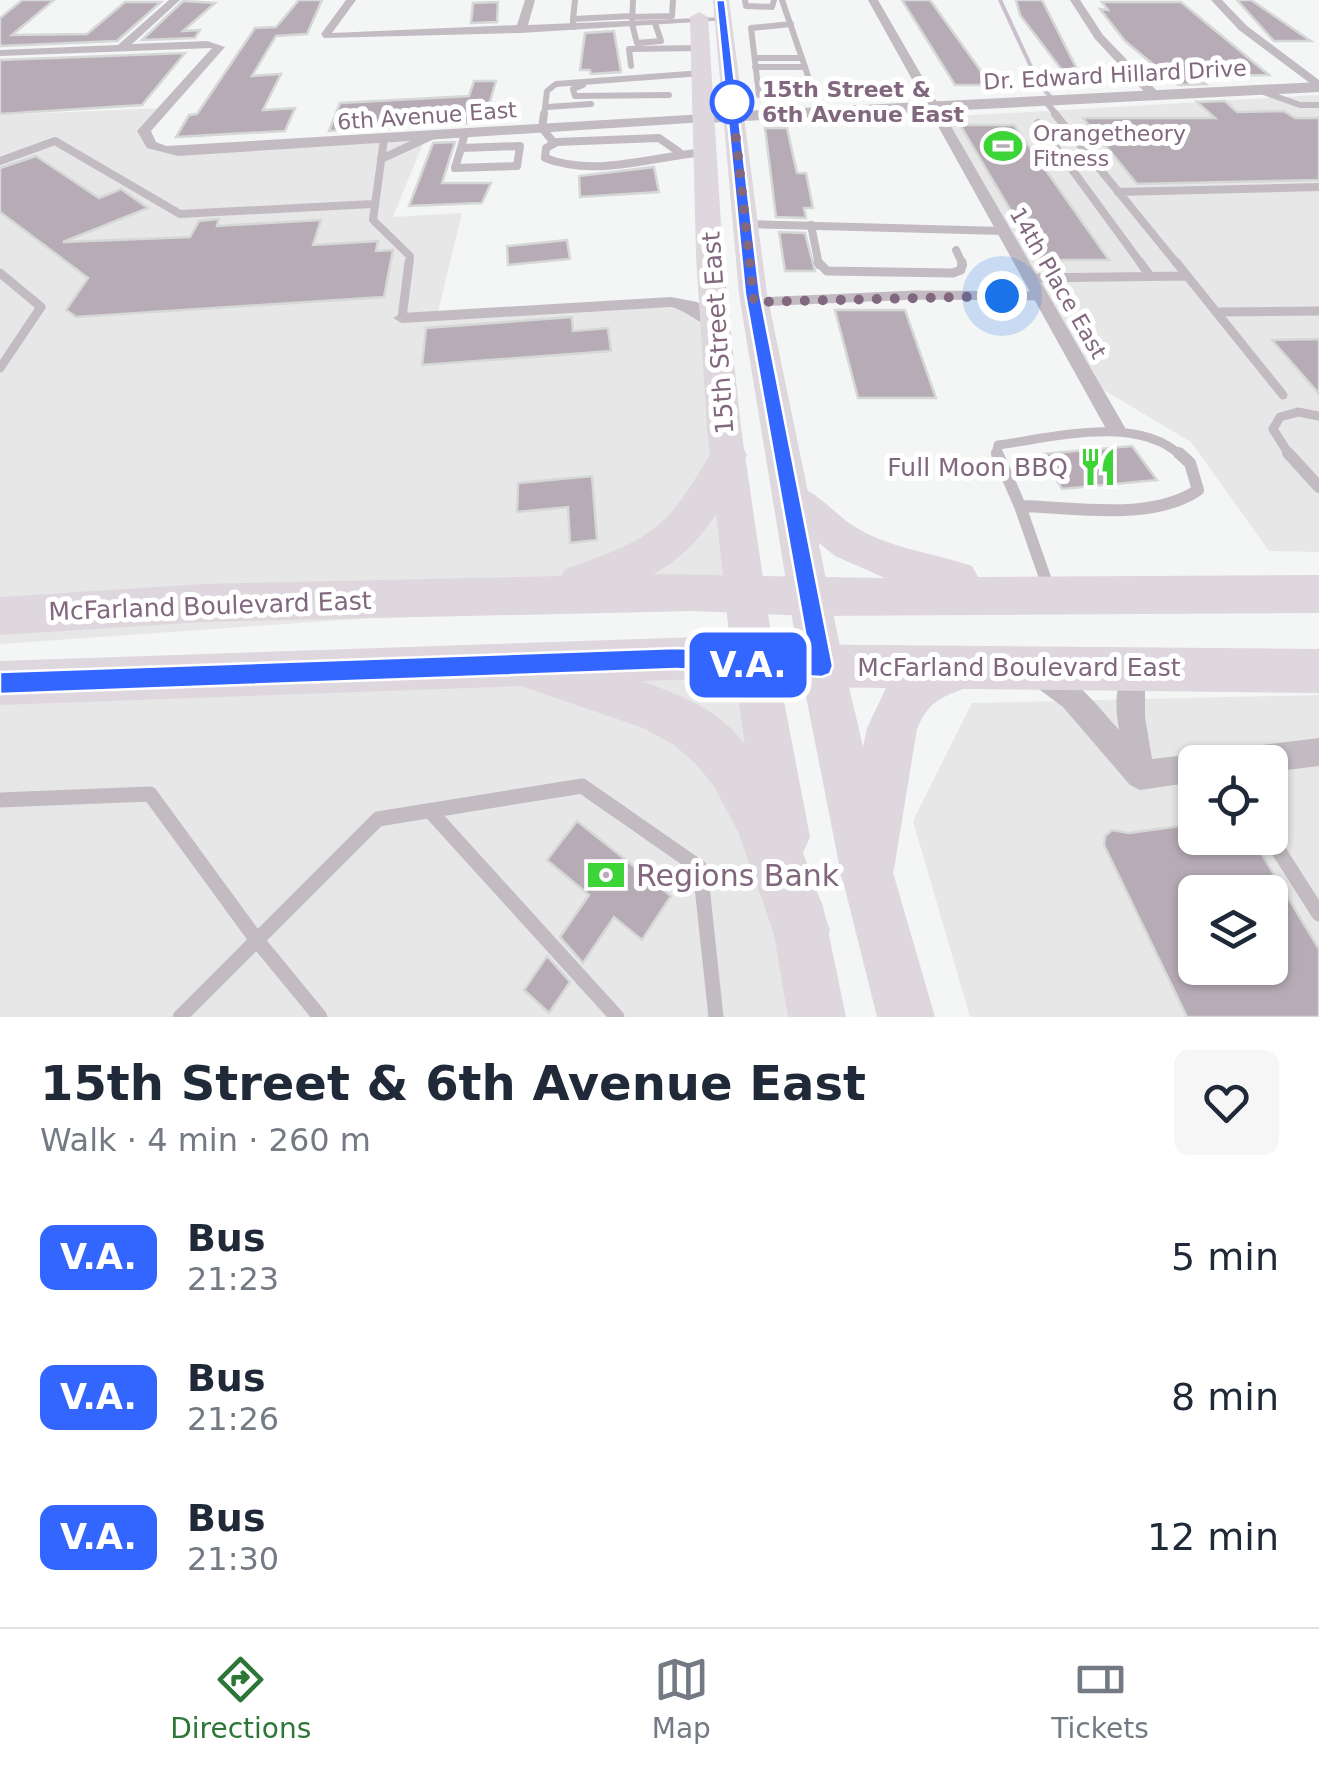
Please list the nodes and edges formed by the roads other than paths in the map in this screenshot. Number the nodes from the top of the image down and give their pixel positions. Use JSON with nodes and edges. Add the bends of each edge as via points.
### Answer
{"nodes":[{"id":1,"x":175,"y":0,"type":"edge"},
{"id":2,"x":350,"y":0,"type":"edge"},
{"id":3,"x":530,"y":0,"type":"edge"},
{"id":4,"x":575,"y":0,"type":"edge"},
{"id":5,"x":697,"y":0,"type":"edge"},
{"id":6,"x":720,"y":0,"type":"edge"},
{"id":7,"x":745,"y":0,"type":"edge"},
{"id":8,"x":774,"y":0,"type":"edge"},
{"id":9,"x":782,"y":0,"type":"edge"},
{"id":10,"x":873,"y":0,"type":"edge"},
{"id":11,"x":1074,"y":0,"type":"edge"},
{"id":12,"x":1216,"y":0,"type":"edge"},
{"id":13,"x":671,"y":5,"type":"edge"},
{"id":14,"x":635,"y":10,"type":"edge"},
{"id":15,"x":723,"y":20,"type":"junction"},
{"id":16,"x":699,"y":21,"type":"junction"},
{"id":17,"x":573,"y":23,"type":"junction"},
{"id":18,"x":655,"y":23,"type":"junction"},
{"id":19,"x":791,"y":24,"type":"junction"},
{"id":20,"x":522,"y":30,"type":"junction"},
{"id":21,"x":662,"y":45,"type":"junction"},
{"id":22,"x":122,"y":47,"type":"junction"},
{"id":23,"x":700,"y":48,"type":"junction"},
{"id":24,"x":0,"y":53,"type":"edge"},
{"id":25,"x":802,"y":58,"type":"junction"},
{"id":26,"x":727,"y":60,"type":"junction"},
{"id":27,"x":755,"y":62,"type":"junction"},
{"id":28,"x":666,"y":65,"type":"dead end"},
{"id":29,"x":631,"y":66,"type":"dead end"},
{"id":30,"x":805,"y":67,"type":"junction"},
{"id":31,"x":702,"y":77,"type":"junction"},
{"id":32,"x":670,"y":78,"type":"junction"},
{"id":33,"x":622,"y":80,"type":"junction"},
{"id":34,"x":583,"y":85,"type":"junction"},
{"id":35,"x":1319,"y":87,"type":"edge"},
{"id":36,"x":1258,"y":90,"type":"junction"},
{"id":37,"x":669,"y":95,"type":"junction"},
{"id":38,"x":814,"y":95,"type":"junction"},
{"id":39,"x":1154,"y":95,"type":"junction"},
{"id":40,"x":581,"y":98,"type":"junction"},
{"id":41,"x":1045,"y":101,"type":"junction"},
{"id":42,"x":1319,"y":105,"type":"edge"},
{"id":43,"x":547,"y":107,"type":"junction"},
{"id":44,"x":936,"y":107,"type":"junction"},
{"id":45,"x":821,"y":113,"type":"junction"},
{"id":46,"x":734,"y":117,"type":"junction"},
{"id":47,"x":705,"y":118,"type":"junction"},
{"id":48,"x":1038,"y":123,"type":"dead end"},
{"id":49,"x":542,"y":128,"type":"junction"},
{"id":50,"x":466,"y":133,"type":"junction"},
{"id":51,"x":431,"y":136,"type":"junction"},
{"id":52,"x":384,"y":139,"type":"junction"},
{"id":53,"x":581,"y":140,"type":"junction"},
{"id":54,"x":554,"y":143,"type":"junction"},
{"id":55,"x":1055,"y":146,"type":"junction"},
{"id":56,"x":1081,"y":146,"type":"junction"},
{"id":57,"x":461,"y":148,"type":"junction"},
{"id":58,"x":679,"y":152,"type":"junction"},
{"id":59,"x":706,"y":152,"type":"junction"},
{"id":60,"x":381,"y":159,"type":"junction"},
{"id":61,"x":652,"y":160,"type":"junction"},
{"id":62,"x":0,"y":161,"type":"edge"},
{"id":63,"x":1319,"y":188,"type":"edge"},
{"id":64,"x":1118,"y":192,"type":"junction"},
{"id":65,"x":373,"y":204,"type":"junction"},
{"id":66,"x":746,"y":224,"type":"junction"},
{"id":67,"x":811,"y":225,"type":"junction"},
{"id":68,"x":1003,"y":231,"type":"junction"},
{"id":69,"x":956,"y":250,"type":"dead end"},
{"id":70,"x":0,"y":272,"type":"edge"},
{"id":71,"x":1150,"y":276,"type":"junction"},
{"id":72,"x":1186,"y":276,"type":"junction"},
{"id":73,"x":1030,"y":278,"type":"junction"},
{"id":74,"x":712,"y":287,"type":"junction"},
{"id":75,"x":1040,"y":296,"type":"junction"},
{"id":76,"x":671,"y":302,"type":"junction"},
{"id":77,"x":754,"y":302,"type":"junction"},
{"id":78,"x":1319,"y":311,"type":"edge"},
{"id":79,"x":1216,"y":312,"type":"junction"},
{"id":80,"x":402,"y":318,"type":"joint"},
{"id":81,"x":715,"y":323,"type":"junction"},
{"id":82,"x":0,"y":368,"type":"edge"},
{"id":83,"x":1283,"y":395,"type":"dead end"},
{"id":84,"x":1319,"y":416,"type":"edge"},
{"id":85,"x":1117,"y":431,"type":"junction"},
{"id":86,"x":728,"y":455,"type":"junction"},
{"id":87,"x":1319,"y":487,"type":"edge"},
{"id":88,"x":792,"y":499,"type":"junction"},
{"id":89,"x":1020,"y":506,"type":"junction"},
{"id":90,"x":743,"y":592,"type":"junction"},
{"id":91,"x":1035,"y":593,"type":"junction"},
{"id":92,"x":1319,"y":594,"type":"edge"},
{"id":93,"x":530,"y":596,"type":"junction"},
{"id":94,"x":812,"y":597,"type":"junction"},
{"id":95,"x":7,"y":613,"type":"edge"},
{"id":96,"x":501,"y":662,"type":"junction"},
{"id":97,"x":752,"y":665,"type":"junction"},
{"id":98,"x":822,"y":666,"type":"junction"},
{"id":99,"x":1159,"y":667,"type":"junction"},
{"id":100,"x":1011,"y":669,"type":"junction"},
{"id":101,"x":1319,"y":671,"type":"edge"},
{"id":102,"x":0,"y":683,"type":"edge"},
{"id":103,"x":1319,"y":752,"type":"edge"},
{"id":104,"x":1288,"y":756,"type":"edge"},
{"id":105,"x":1178,"y":770,"type":"edge"},
{"id":106,"x":1140,"y":775,"type":"junction"},
{"id":107,"x":0,"y":800,"type":"edge"},
{"id":108,"x":430,"y":811,"type":"junction"},
{"id":109,"x":1281,"y":855,"type":"edge"},
{"id":110,"x":866,"y":869,"type":"junction"},
{"id":111,"x":1319,"y":914,"type":"edge"},
{"id":112,"x":801,"y":930,"type":"junction"},
{"id":113,"x":256,"y":939,"type":"junction"},
{"id":114,"x":180,"y":1017,"type":"edge"},
{"id":115,"x":320,"y":1017,"type":"edge"},
{"id":116,"x":617,"y":1017,"type":"edge"},
{"id":117,"x":716,"y":1017,"type":"edge"},
{"id":118,"x":817,"y":1017,"type":"edge"},
{"id":119,"x":906,"y":1017,"type":"edge"}],
"edges":[{"from":1,"to":22,"type":"street"},
{"from":2,"to":20,"type":"street","via":[[326,34]]},
{"from":3,"to":20,"type":"street"},
{"from":4,"to":17,"type":"lane"},
{"from":5,"to":16,"type":"main road","name":"15th Street East"},
{"from":6,"to":15,"type":"main road","name":"15th Street East"},
{"from":7,"to":8,"type":"lane","via":[[760,9],[772,8]]},
{"from":9,"to":19,"type":"lane"},
{"from":10,"to":44,"type":"street","name":"14th Place East"},
{"from":11,"to":39,"type":"street"},
{"from":12,"to":35,"type":"street"},
{"from":13,"to":14,"type":"lane","via":[[672,16]]},
{"from":14,"to":17,"type":"street"},
{"from":14,"to":18,"type":"street"},
{"from":14,"to":21,"type":"lane","via":[[637,43]]},
{"from":15,"to":16,"type":"street"},
{"from":15,"to":26,"type":"main road","name":"15th Street East"},
{"from":16,"to":18,"type":"street"},
{"from":16,"to":23,"type":"main road","name":"15th Street East"},
{"from":17,"to":20,"type":"street"},
{"from":18,"to":21,"type":"lane"},
{"from":19,"to":25,"type":"lane"},
{"from":19,"to":27,"type":"lane","via":[[750,28]]},
{"from":21,"to":23,"type":"lane"},
{"from":21,"to":28,"type":"lane"},
{"from":21,"to":29,"type":"lane","via":[[630,49]]},
{"from":22,"to":24,"type":"street"},
{"from":22,"to":52,"type":"street","name":"6th Avenue East","via":[[218,47],[144,131],[152,147],[178,152]]},
{"from":23,"to":31,"type":"main road","name":"15th Street East"},
{"from":25,"to":27,"type":"lane"},
{"from":25,"to":30,"type":"lane"},
{"from":26,"to":27,"type":"lane"},
{"from":26,"to":46,"type":"main road","name":"15th Street East"},
{"from":27,"to":30,"type":"lane"},
{"from":27,"to":38,"type":"lane","via":[[759,95]]},
{"from":30,"to":38,"type":"lane"},
{"from":31,"to":32,"type":"lane"},
{"from":31,"to":47,"type":"main road","name":"15th Street East"},
{"from":32,"to":33,"type":"lane"},
{"from":32,"to":37,"type":"lane"},
{"from":33,"to":34,"type":"lane"},
{"from":33,"to":43,"type":"lane","via":[[556,84],[547,91]]},
{"from":34,"to":40,"type":"lane","via":[[573,89]]},
{"from":34,"to":40,"type":"lane","via":[[565,87],[560,95]]},
{"from":35,"to":36,"type":"street","name":"Dr. Edward Hillard Drive"},
{"from":36,"to":39,"type":"street","name":"Dr. Edward Hillard Drive"},
{"from":36,"to":42,"type":"lane"},
{"from":37,"to":40,"type":"lane"},
{"from":37,"to":43,"type":"lane"},
{"from":38,"to":45,"type":"lane"},
{"from":39,"to":41,"type":"street","name":"Dr. Edward Hillard Drive"},
{"from":41,"to":44,"type":"street","name":"Dr. Edward Hillard Drive"},
{"from":41,"to":56,"type":"lane"},
{"from":43,"to":49,"type":"lane"},
{"from":44,"to":45,"type":"street","name":"Dr. Edward Hillard Drive"},
{"from":44,"to":68,"type":"street","name":"14th Place East"},
{"from":45,"to":46,"type":"street","name":"Dr. Edward Hillard Drive"},
{"from":46,"to":47,"type":"street","name":"Dr. Edward Hillard Drive"},
{"from":46,"to":66,"type":"main road","name":"15th Street East"},
{"from":47,"to":49,"type":"street","name":"6th Avenue East"},
{"from":47,"to":59,"type":"main road","name":"15th Street East"},
{"from":48,"to":55,"type":"lane"},
{"from":49,"to":50,"type":"street","name":"6th Avenue East"},
{"from":49,"to":54,"type":"lane"},
{"from":50,"to":51,"type":"street","name":"6th Avenue East"},
{"from":50,"to":57,"type":"lane"},
{"from":51,"to":52,"type":"street","name":"6th Avenue East"},
{"from":51,"to":60,"type":"lane"},
{"from":52,"to":60,"type":"lane"},
{"from":53,"to":54,"type":"lane"},
{"from":53,"to":58,"type":"lane","via":[[659,138]]},
{"from":53,"to":61,"type":"lane","via":[[553,156],[573,162]]},
{"from":54,"to":61,"type":"lane","via":[[546,158],[556,164]]},
{"from":55,"to":56,"type":"lane"},
{"from":55,"to":71,"type":"lane"},
{"from":56,"to":64,"type":"lane"},
{"from":57,"to":57,"type":"lane","via":[[481,148],[520,146],[517,166],[455,168]]},
{"from":58,"to":59,"type":"lane"},
{"from":58,"to":61,"type":"lane"},
{"from":59,"to":74,"type":"main road","name":"15th Street East"},
{"from":60,"to":65,"type":"lane"},
{"from":62,"to":65,"type":"lane","via":[[55,141],[180,214]]},
{"from":63,"to":64,"type":"lane"},
{"from":64,"to":72,"type":"lane"},
{"from":65,"to":80,"type":"lane","via":[[379,229],[410,256]]},
{"from":66,"to":67,"type":"lane"},
{"from":66,"to":77,"type":"main road","name":"15th Street East"},
{"from":67,"to":68,"type":"lane"},
{"from":67,"to":69,"type":"lane","via":[[819,266],[827,271],[953,273],[963,266]]},
{"from":68,"to":73,"type":"street","name":"14th Place East"},
{"from":70,"to":82,"type":"lane","via":[[42,306]]},
{"from":71,"to":72,"type":"lane"},
{"from":71,"to":73,"type":"lane"},
{"from":72,"to":79,"type":"lane"},
{"from":73,"to":75,"type":"street","name":"14th Place East"},
{"from":74,"to":76,"type":"street"},
{"from":74,"to":81,"type":"main road","name":"15th Street East"},
{"from":75,"to":77,"type":"lane"},
{"from":75,"to":85,"type":"street","name":"14th Place East"},
{"from":76,"to":80,"type":"street"},
{"from":76,"to":81,"type":"street"},
{"from":77,"to":88,"type":"main road","name":"15th Street East"},
{"from":78,"to":79,"type":"lane"},
{"from":79,"to":83,"type":"lane"},
{"from":81,"to":86,"type":"main road","name":"15th Street East"},
{"from":84,"to":87,"type":"lane","via":[[1280,416],[1273,429]]},
{"from":85,"to":89,"type":"lane","via":[[998,445],[996,457]]},
{"from":85,"to":89,"type":"lane","via":[[1146,436],[1180,454],[1198,490],[1190,499],[1156,506]]},
{"from":86,"to":90,"type":"main road","name":"15th Street East"},
{"from":86,"to":93,"type":"highway","via":[[681,536],[627,569]]},
{"from":88,"to":91,"type":"highway","via":[[834,538],[880,562]]},
{"from":88,"to":94,"type":"main road","name":"15th Street East"},
{"from":89,"to":91,"type":"lane"},
{"from":90,"to":93,"type":"highway","name":"McFarland Boulevard East"},
{"from":90,"to":94,"type":"highway","name":"McFarland Boulevard East"},
{"from":90,"to":97,"type":"main road","name":"15th Street East"},
{"from":91,"to":92,"type":"highway","name":"McFarland Boulevard East"},
{"from":91,"to":94,"type":"highway","name":"McFarland Boulevard East"},
{"from":93,"to":95,"type":"highway","name":"McFarland Boulevard East"},
{"from":94,"to":98,"type":"main road","name":"15th Street East"},
{"from":96,"to":97,"type":"highway","name":"McFarland Boulevard East","via":[[698,658]]},
{"from":96,"to":102,"type":"highway","name":"McFarland Boulevard East"},
{"from":96,"to":112,"type":"highway","via":[[691,727],[741,785]]},
{"from":97,"to":98,"type":"highway","name":"McFarland Boulevard East"},
{"from":97,"to":112,"type":"main road","name":"15th Street East"},
{"from":98,"to":100,"type":"highway","name":"McFarland Boulevard East"},
{"from":98,"to":110,"type":"main road","name":"15th Street East"},
{"from":99,"to":100,"type":"highway","name":"McFarland Boulevard East"},
{"from":99,"to":101,"type":"highway","name":"McFarland Boulevard East"},
{"from":99,"to":106,"type":"street","via":[[1132,682]]},
{"from":100,"to":106,"type":"street","via":[[1073,698]]},
{"from":100,"to":110,"type":"highway","via":[[929,674],[904,700],[892,728]]},
{"from":103,"to":104,"type":"street"},
{"from":105,"to":106,"type":"street"},
{"from":107,"to":113,"type":"lane","via":[[150,794]]},
{"from":108,"to":113,"type":"lane","via":[[378,818]]},
{"from":108,"to":116,"type":"lane"},
{"from":108,"to":117,"type":"lane","via":[[582,786],[700,868]]},
{"from":109,"to":111,"type":"lane"},
{"from":110,"to":119,"type":"main road","name":"15th Street East"},
{"from":112,"to":118,"type":"main road","name":"15th Street East"},
{"from":113,"to":114,"type":"lane"},
{"from":113,"to":115,"type":"lane"}]}
